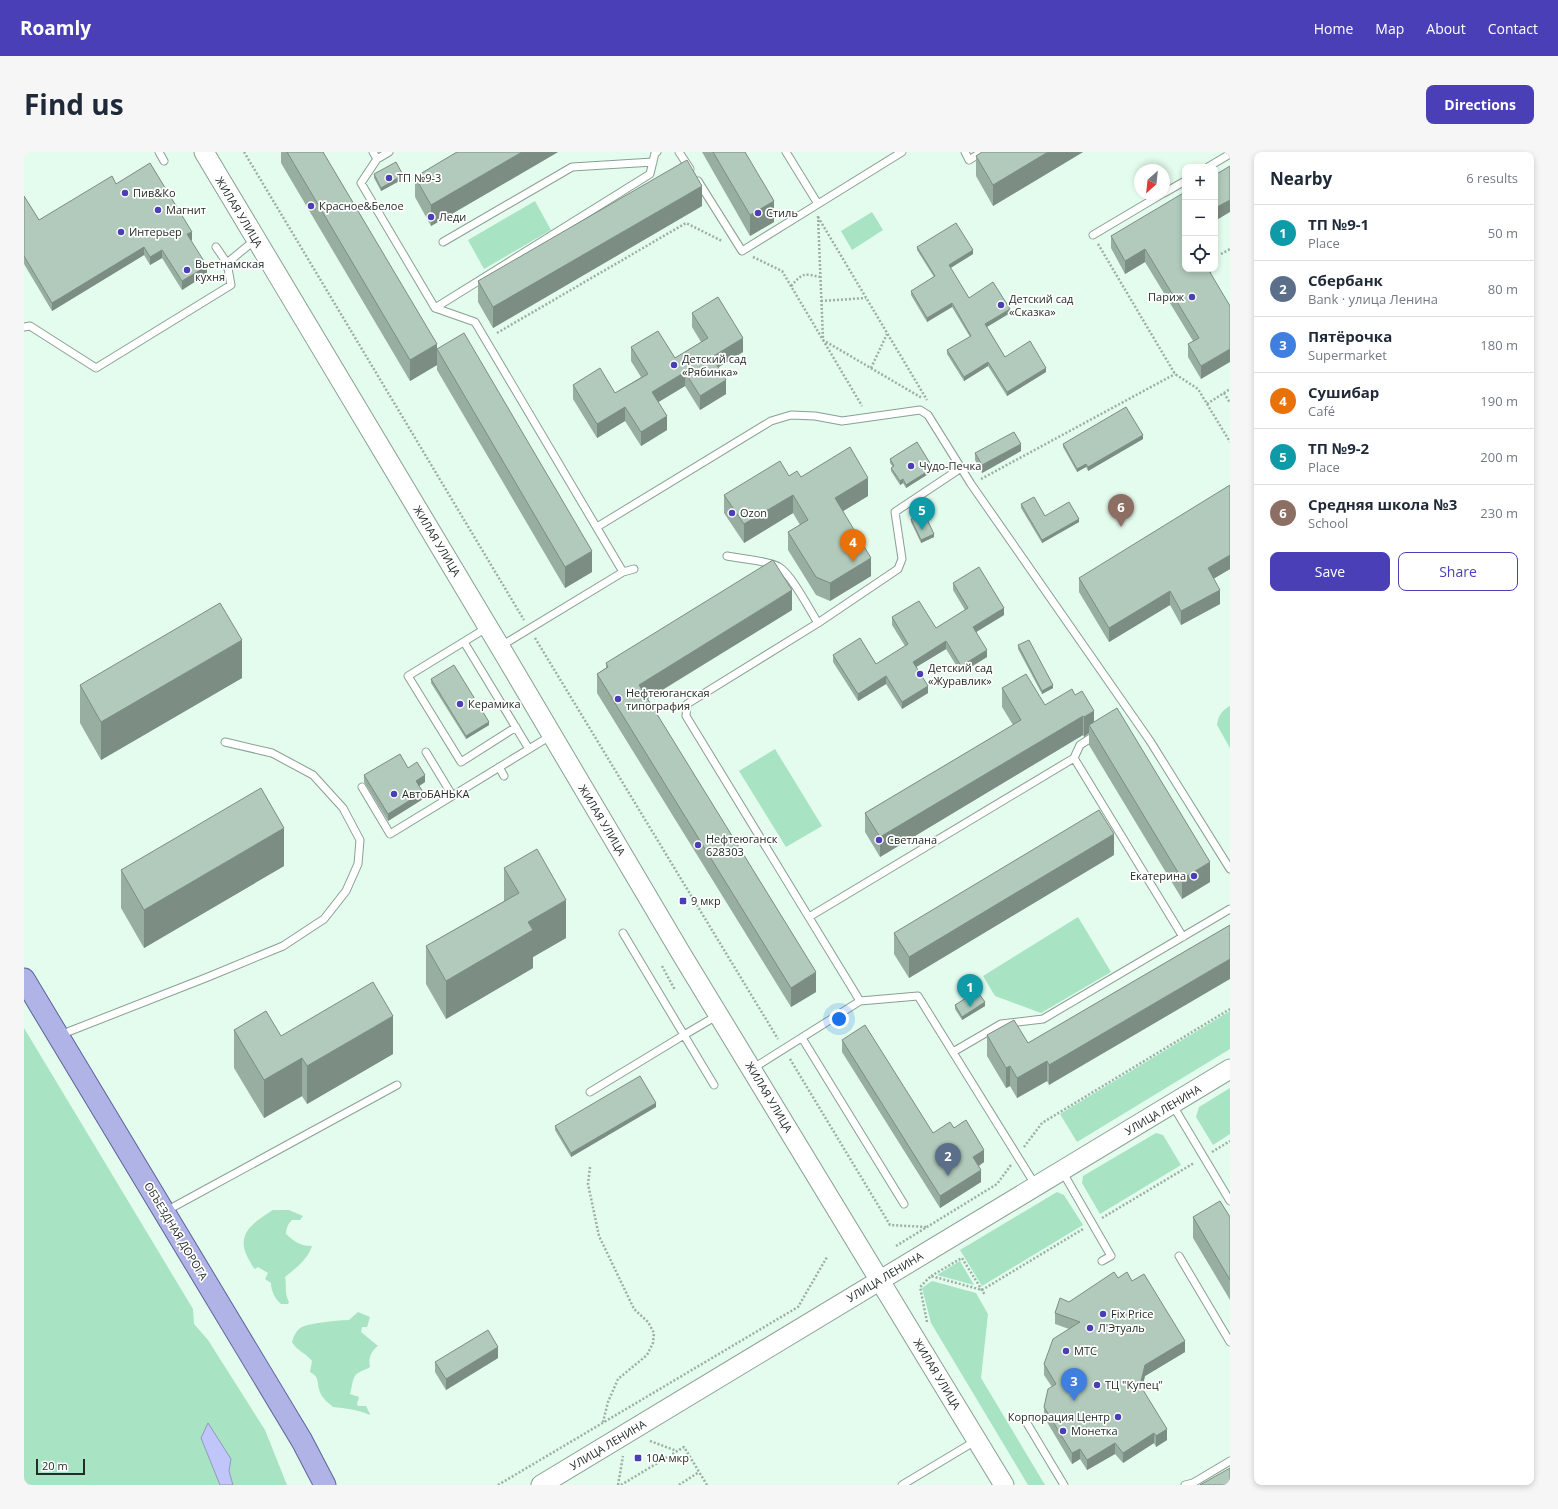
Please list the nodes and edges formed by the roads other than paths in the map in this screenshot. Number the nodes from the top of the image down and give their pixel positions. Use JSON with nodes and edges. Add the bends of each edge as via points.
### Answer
{"nodes":[{"id":1,"x":159,"y":152,"type":"edge"},
{"id":2,"x":204,"y":152,"type":"edge"},
{"id":3,"x":373,"y":152,"type":"edge"},
{"id":4,"x":389,"y":152,"type":"edge"},
{"id":5,"x":657,"y":152,"type":"edge"},
{"id":6,"x":679,"y":152,"type":"edge"},
{"id":7,"x":786,"y":152,"type":"edge"},
{"id":8,"x":902,"y":152,"type":"edge"},
{"id":9,"x":964,"y":152,"type":"edge"},
{"id":10,"x":982,"y":152,"type":"edge"},
{"id":11,"x":1230,"y":154,"type":"edge"},
{"id":12,"x":377,"y":159,"type":"junction"},
{"id":13,"x":164,"y":161,"type":"dead end"},
{"id":14,"x":653,"y":162,"type":"junction"},
{"id":15,"x":1213,"y":164,"type":"edge"},
{"id":16,"x":1182,"y":183,"type":"edge"},
{"id":17,"x":1170,"y":189,"type":"edge"},
{"id":18,"x":1151,"y":200,"type":"edge"},
{"id":19,"x":818,"y":204,"type":"junction"},
{"id":20,"x":1093,"y":235,"type":"road end"},
{"id":21,"x":256,"y":240,"type":"junction"},
{"id":22,"x":443,"y":242,"type":"dead end"},
{"id":23,"x":216,"y":247,"type":"dead end"},
{"id":24,"x":227,"y":263,"type":"junction"},
{"id":25,"x":435,"y":308,"type":"junction"},
{"id":26,"x":24,"y":327,"type":"edge"},
{"id":27,"x":961,"y":468,"type":"junction"},
{"id":28,"x":597,"y":527,"type":"junction"},
{"id":29,"x":727,"y":556,"type":"dead end"},
{"id":30,"x":634,"y":568,"type":"dead end"},
{"id":31,"x":623,"y":572,"type":"junction"},
{"id":32,"x":818,"y":623,"type":"junction"},
{"id":33,"x":488,"y":627,"type":"junction"},
{"id":34,"x":464,"y":642,"type":"junction"},
{"id":35,"x":500,"y":647,"type":"junction"},
{"id":36,"x":516,"y":728,"type":"junction"},
{"id":37,"x":1105,"y":729,"type":"edge"},
{"id":38,"x":552,"y":735,"type":"junction"},
{"id":39,"x":225,"y":742,"type":"dead end"},
{"id":40,"x":529,"y":749,"type":"junction"},
{"id":41,"x":426,"y":752,"type":"dead end"},
{"id":42,"x":1074,"y":758,"type":"junction"},
{"id":43,"x":499,"y":767,"type":"junction"},
{"id":44,"x":504,"y":776,"type":"dead end"},
{"id":45,"x":362,"y":788,"type":"dead end"},
{"id":46,"x":452,"y":796,"type":"junction"},
{"id":47,"x":1230,"y":869,"type":"edge"},
{"id":48,"x":1230,"y":909,"type":"edge"},
{"id":49,"x":809,"y":918,"type":"junction"},
{"id":50,"x":623,"y":932,"type":"dead end"},
{"id":51,"x":1183,"y":937,"type":"junction"},
{"id":52,"x":24,"y":979,"type":"edge"},
{"id":53,"x":860,"y":1001,"type":"junction"},
{"id":54,"x":718,"y":1015,"type":"junction"},
{"id":55,"x":684,"y":1035,"type":"junction"},
{"id":56,"x":58,"y":1036,"type":"junction"},
{"id":57,"x":802,"y":1038,"type":"junction"},
{"id":58,"x":953,"y":1052,"type":"junction"},
{"id":59,"x":751,"y":1069,"type":"junction"},
{"id":60,"x":1230,"y":1070,"type":"edge"},
{"id":61,"x":397,"y":1085,"type":"dead end"},
{"id":62,"x":714,"y":1085,"type":"dead end"},
{"id":63,"x":590,"y":1092,"type":"dead end"},
{"id":64,"x":1172,"y":1104,"type":"junction"},
{"id":65,"x":1062,"y":1171,"type":"junction"},
{"id":66,"x":1036,"y":1186,"type":"junction"},
{"id":67,"x":1230,"y":1201,"type":"edge"},
{"id":68,"x":904,"y":1204,"type":"dead end"},
{"id":69,"x":164,"y":1212,"type":"junction"},
{"id":70,"x":1179,"y":1256,"type":"dead end"},
{"id":71,"x":1102,"y":1261,"type":"dead end"},
{"id":72,"x":880,"y":1280,"type":"junction"},
{"id":73,"x":1230,"y":1342,"type":"edge"},
{"id":74,"x":1025,"y":1420,"type":"dead end"},
{"id":75,"x":977,"y":1440,"type":"junction"},
{"id":76,"x":1230,"y":1461,"type":"edge"},
{"id":77,"x":325,"y":1485,"type":"edge"},
{"id":78,"x":541,"y":1485,"type":"edge"},
{"id":79,"x":902,"y":1485,"type":"edge"},
{"id":80,"x":1004,"y":1485,"type":"edge"},
{"id":81,"x":1064,"y":1485,"type":"edge"},
{"id":82,"x":1185,"y":1485,"type":"edge"}],
"edges":[{"from":1,"to":13,"type":"lane"},
{"from":2,"to":21,"type":"main road","name":"ЖИЛАЯ УЛИЦА"},
{"from":3,"to":12,"type":"lane"},
{"from":4,"to":12,"type":"lane"},
{"from":5,"to":14,"type":"lane"},
{"from":6,"to":19,"type":"lane","via":[[742,251]]},
{"from":7,"to":19,"type":"lane"},
{"from":8,"to":19,"type":"lane"},
{"from":9,"to":10,"type":"lane","via":[[969,160]]},
{"from":11,"to":15,"type":"lane"},
{"from":12,"to":25,"type":"lane","via":[[361,182]]},
{"from":14,"to":22,"type":"lane","via":[[572,167]]},
{"from":14,"to":25,"type":"lane","via":[[650,174]]},
{"from":16,"to":17,"type":"lane"},
{"from":18,"to":20,"type":"lane"},
{"from":21,"to":24,"type":"lane"},
{"from":21,"to":33,"type":"main road","name":"ЖИЛАЯ УЛИЦА"},
{"from":23,"to":24,"type":"lane"},
{"from":24,"to":26,"type":"lane","via":[[231,285],[96,368],[30,326]]},
{"from":25,"to":28,"type":"lane","via":[[475,322]]},
{"from":27,"to":28,"type":"lane","via":[[928,415],[920,410],[842,421],[792,415],[771,422]]},
{"from":27,"to":32,"type":"lane","via":[[895,512],[902,559],[898,569]]},
{"from":27,"to":47,"type":"lane","via":[[1126,715],[1150,741]]},
{"from":28,"to":31,"type":"lane"},
{"from":29,"to":32,"type":"lane","via":[[778,567],[788,575]]},
{"from":30,"to":31,"type":"lane"},
{"from":31,"to":35,"type":"lane"},
{"from":32,"to":49,"type":"lane","via":[[687,704],[686,716]]},
{"from":33,"to":34,"type":"lane"},
{"from":33,"to":35,"type":"main road","name":"ЖИЛАЯ УЛИЦА"},
{"from":34,"to":36,"type":"lane"},
{"from":34,"to":36,"type":"lane","via":[[408,676],[461,762]]},
{"from":35,"to":38,"type":"main road","name":"ЖИЛАЯ УЛИЦА"},
{"from":36,"to":40,"type":"lane"},
{"from":37,"to":42,"type":"lane","via":[[1080,745]]},
{"from":38,"to":40,"type":"lane"},
{"from":38,"to":54,"type":"main road","name":"ЖИЛАЯ УЛИЦА"},
{"from":39,"to":56,"type":"lane","via":[[272,753],[312,775],[344,808],[360,840],[358,864],[346,891],[324,920],[283,946]]},
{"from":40,"to":43,"type":"lane"},
{"from":41,"to":46,"type":"lane"},
{"from":42,"to":49,"type":"lane"},
{"from":42,"to":51,"type":"lane"},
{"from":43,"to":44,"type":"lane"},
{"from":43,"to":46,"type":"lane"},
{"from":45,"to":46,"type":"lane","via":[[390,834]]},
{"from":48,"to":51,"type":"lane"},
{"from":49,"to":53,"type":"lane"},
{"from":50,"to":55,"type":"lane"},
{"from":51,"to":58,"type":"lane","via":[[1043,1019],[1001,1024]]},
{"from":52,"to":56,"type":"main road","name":"ОБЪЕЗДНАЯ ДОРОГА"},
{"from":53,"to":57,"type":"lane"},
{"from":53,"to":58,"type":"lane","via":[[918,996]]},
{"from":54,"to":55,"type":"lane"},
{"from":54,"to":59,"type":"main road","name":"ЖИЛАЯ УЛИЦА"},
{"from":55,"to":62,"type":"lane"},
{"from":55,"to":63,"type":"lane"},
{"from":56,"to":69,"type":"main road","name":"ОБЪЕЗДНАЯ ДОРОГА"},
{"from":57,"to":59,"type":"lane"},
{"from":57,"to":68,"type":"lane"},
{"from":58,"to":66,"type":"lane"},
{"from":59,"to":72,"type":"main road","name":"ЖИЛАЯ УЛИЦА"},
{"from":60,"to":64,"type":"main road","name":"УЛИЦА ЛЕНИНА"},
{"from":61,"to":69,"type":"lane"},
{"from":64,"to":65,"type":"main road","name":"УЛИЦА ЛЕНИНА"},
{"from":64,"to":67,"type":"lane"},
{"from":65,"to":66,"type":"main road","name":"УЛИЦА ЛЕНИНА"},
{"from":65,"to":71,"type":"lane","via":[[1111,1256]]},
{"from":66,"to":72,"type":"main road","name":"УЛИЦА ЛЕНИНА"},
{"from":69,"to":77,"type":"main road","name":"ОБЪЕЗДНАЯ ДОРОГА","via":[[302,1441]]},
{"from":70,"to":73,"type":"lane"},
{"from":72,"to":75,"type":"main road","name":"ЖИЛАЯ УЛИЦА"},
{"from":72,"to":78,"type":"main road","name":"УЛИЦА ЛЕНИНА"},
{"from":74,"to":81,"type":"lane"},
{"from":75,"to":79,"type":"lane"},
{"from":75,"to":80,"type":"main road","name":"ЖИЛАЯ УЛИЦА"},
{"from":76,"to":82,"type":"lane"}]}
